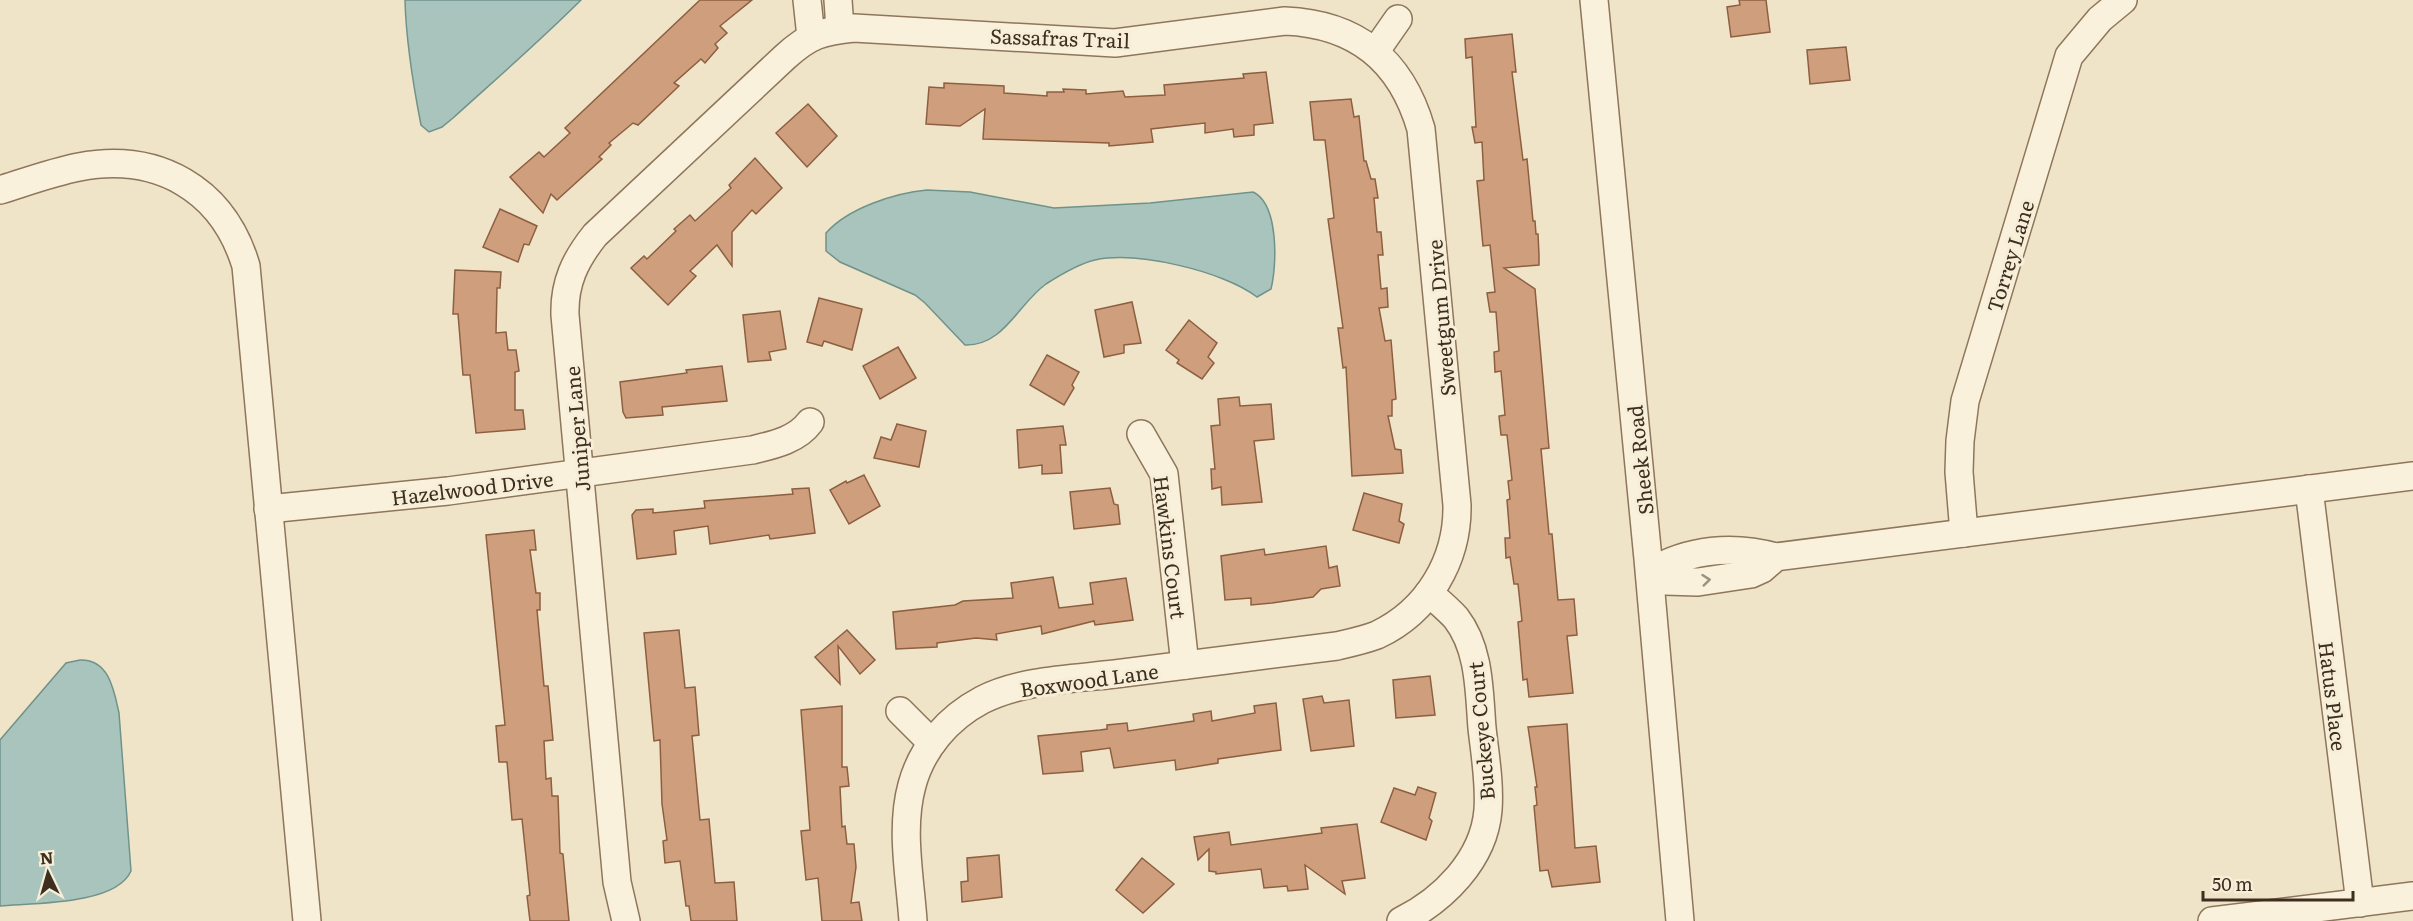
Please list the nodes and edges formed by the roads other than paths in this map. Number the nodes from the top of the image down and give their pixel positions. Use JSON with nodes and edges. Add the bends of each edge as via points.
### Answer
{"nodes":[{"id":1,"x":807,"y":0,"type":"edge"},
{"id":2,"x":838,"y":0,"type":"edge"},
{"id":3,"x":1594,"y":0,"type":"edge"},
{"id":4,"x":2122,"y":1,"type":"edge"},
{"id":5,"x":1398,"y":19,"type":"dead end"},
{"id":6,"x":840,"y":29,"type":"junction"},
{"id":7,"x":811,"y":37,"type":"junction"},
{"id":8,"x":1375,"y":52,"type":"junction"},
{"id":9,"x":0,"y":190,"type":"edge"},
{"id":10,"x":810,"y":422,"type":"dead end"},
{"id":11,"x":1141,"y":434,"type":"dead end"},
{"id":12,"x":580,"y":473,"type":"junction"},
{"id":13,"x":2413,"y":476,"type":"edge"},
{"id":14,"x":2308,"y":489,"type":"junction"},
{"id":15,"x":268,"y":509,"type":"junction"},
{"id":16,"x":1964,"y":533,"type":"junction"},
{"id":17,"x":1650,"y":572,"type":"junction"},
{"id":18,"x":1429,"y":593,"type":"junction"},
{"id":19,"x":1185,"y":665,"type":"junction"},
{"id":20,"x":900,"y":711,"type":"dead end"},
{"id":21,"x":932,"y":742,"type":"junction"},
{"id":22,"x":2413,"y":896,"type":"edge"},
{"id":23,"x":2360,"y":903,"type":"junction"},
{"id":24,"x":307,"y":921,"type":"edge"},
{"id":25,"x":626,"y":921,"type":"edge"},
{"id":26,"x":913,"y":921,"type":"edge"},
{"id":27,"x":1401,"y":921,"type":"edge"},
{"id":28,"x":1680,"y":921,"type":"edge"},
{"id":29,"x":2212,"y":921,"type":"edge"}],
"edges":[{"from":1,"to":7,"type":"street"},
{"from":2,"to":6,"type":"street"},
{"from":3,"to":17,"type":"street","name":"Sheek Road"},
{"from":4,"to":16,"type":"street","name":"Torrey Lane","via":[[2070,56],[1968,390],[1959,451]]},
{"from":5,"to":8,"type":"street"},
{"from":6,"to":7,"type":"street","name":"Sassafras Trail"},
{"from":6,"to":8,"type":"street","name":"Sassafras Trail","via":[[1115,43],[1296,22],[1342,32]]},
{"from":7,"to":12,"type":"street","name":"Juniper Lane","via":[[595,236],[570,274],[565,302]]},
{"from":8,"to":18,"type":"street","name":"Sweetgum Drive","via":[[1404,86],[1416,111],[1424,145],[1457,524],[1450,555]]},
{"from":9,"to":15,"type":"street","via":[[79,167],[133,165],[194,187],[221,215],[246,266]]},
{"from":10,"to":12,"type":"street","name":"Hazelwood Drive","via":[[803,432],[774,445]]},
{"from":11,"to":19,"type":"street","name":"Hawkins Court","via":[[1164,474]]},
{"from":12,"to":15,"type":"street","name":"Hazelwood Drive"},
{"from":12,"to":25,"type":"street","name":"Juniper Lane","via":[[617,882]]},
{"from":13,"to":14,"type":"street"},
{"from":14,"to":16,"type":"street"},
{"from":14,"to":23,"type":"street","name":"Hatus Place"},
{"from":15,"to":24,"type":"street"},
{"from":16,"to":17,"type":"street","via":[[1776,557],[1752,574],[1698,582],[1665,581]]},
{"from":17,"to":28,"type":"street","name":"Sheek Road"},
{"from":18,"to":19,"type":"street","name":"Boxwood Lane","via":[[1390,627],[1356,642]]},
{"from":18,"to":27,"type":"street","name":"Buckeye Court","via":[[1456,619],[1474,656],[1488,813],[1473,855],[1458,878],[1431,903]]},
{"from":19,"to":21,"type":"street","name":"Boxwood Lane","via":[[1016,688],[970,707]]},
{"from":20,"to":21,"type":"street"},
{"from":21,"to":26,"type":"street","name":"Boxwood Lane","via":[[917,771],[908,803]]},
{"from":22,"to":23,"type":"street"},
{"from":23,"to":29,"type":"street"}]}
